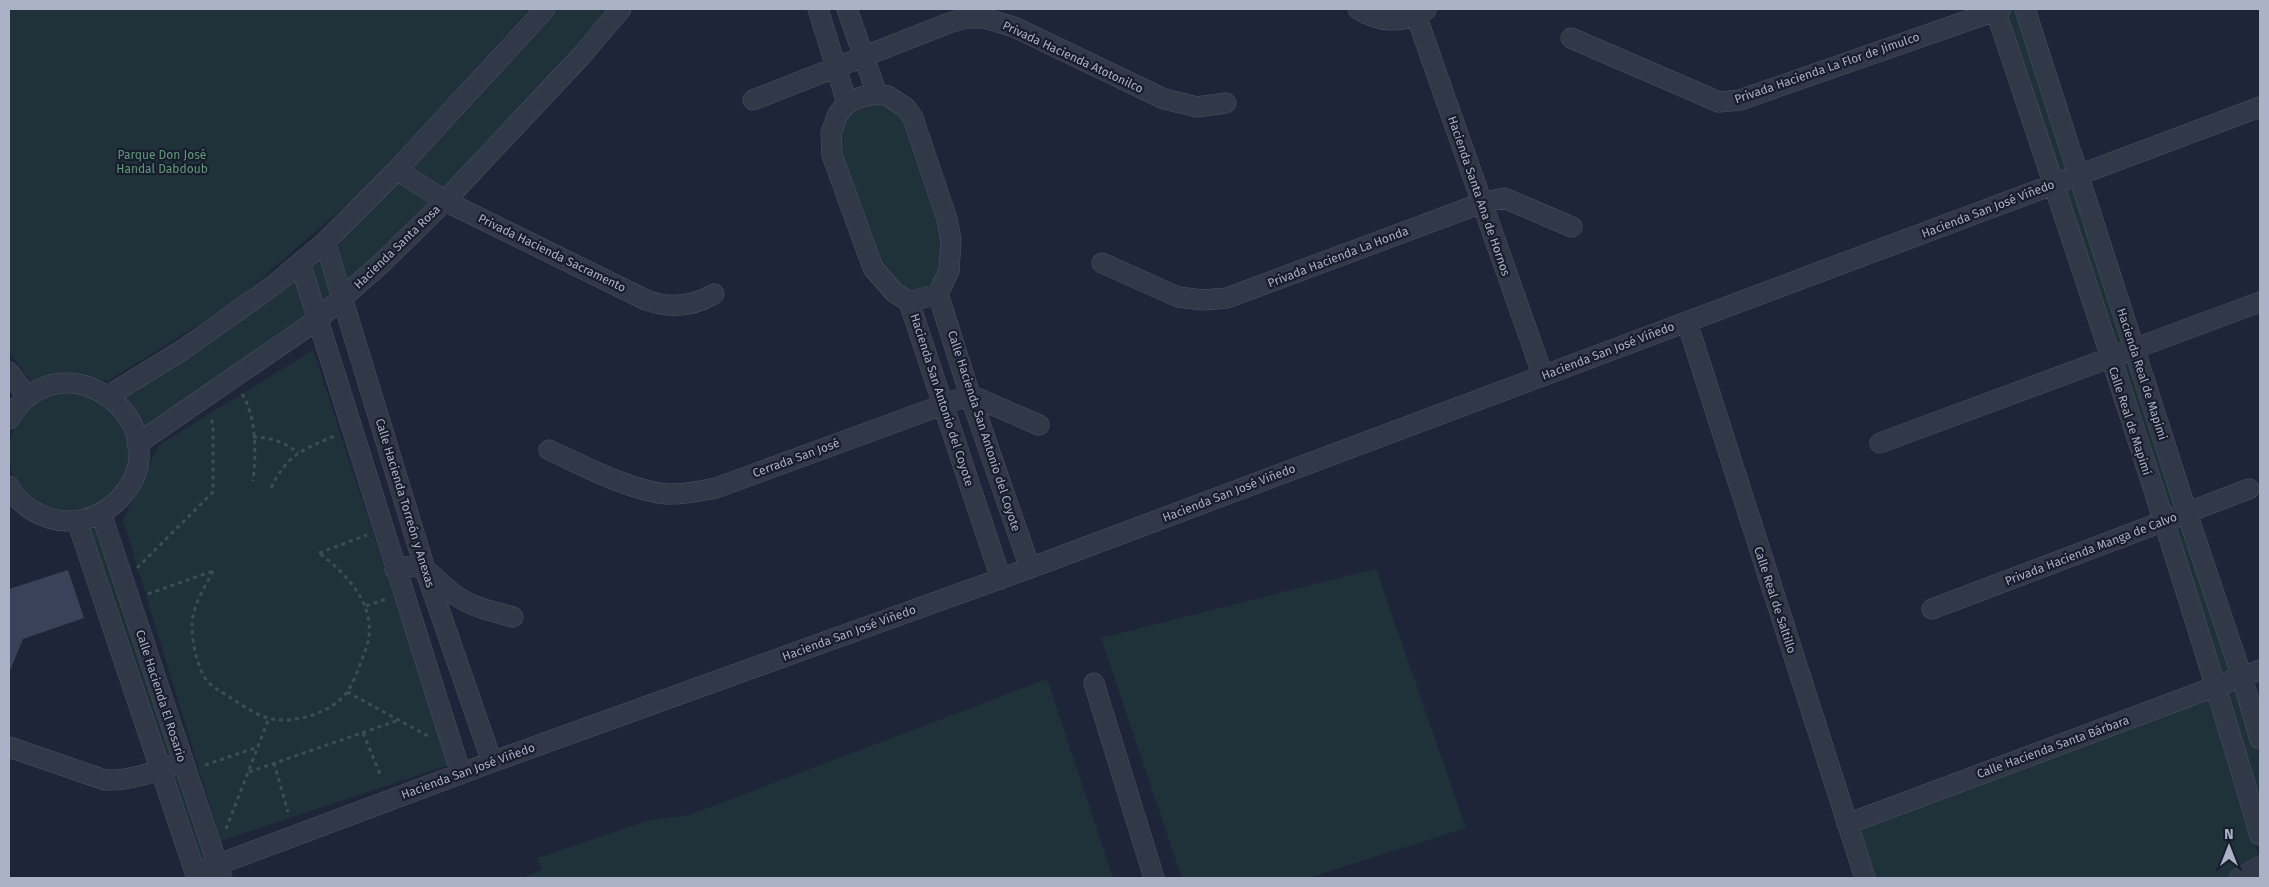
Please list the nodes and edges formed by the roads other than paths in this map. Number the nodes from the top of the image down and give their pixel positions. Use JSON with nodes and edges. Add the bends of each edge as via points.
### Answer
{"nodes":[{"id":1,"x":545,"y":9,"type":"edge"},
{"id":2,"x":621,"y":9,"type":"edge"},
{"id":3,"x":818,"y":9,"type":"edge"},
{"id":4,"x":847,"y":9,"type":"edge"},
{"id":5,"x":1358,"y":9,"type":"edge"},
{"id":6,"x":1997,"y":9,"type":"edge"},
{"id":7,"x":2025,"y":9,"type":"edge"},
{"id":8,"x":1421,"y":12,"type":"edge"},
{"id":9,"x":1571,"y":38,"type":"dead end"},
{"id":10,"x":864,"y":56,"type":"junction"},
{"id":11,"x":836,"y":66,"type":"junction"},
{"id":12,"x":877,"y":94,"type":"junction"},
{"id":13,"x":753,"y":100,"type":"dead end"},
{"id":14,"x":847,"y":103,"type":"junction"},
{"id":15,"x":1226,"y":103,"type":"dead end"},
{"id":16,"x":2260,"y":107,"type":"edge"},
{"id":17,"x":397,"y":170,"type":"junction"},
{"id":18,"x":2078,"y":175,"type":"junction"},
{"id":19,"x":2055,"y":184,"type":"junction"},
{"id":20,"x":445,"y":201,"type":"junction"},
{"id":21,"x":1482,"y":203,"type":"junction"},
{"id":22,"x":1572,"y":227,"type":"dead end"},
{"id":23,"x":325,"y":242,"type":"junction"},
{"id":24,"x":300,"y":263,"type":"junction"},
{"id":25,"x":1102,"y":263,"type":"dead end"},
{"id":26,"x":714,"y":294,"type":"dead end"},
{"id":27,"x":938,"y":294,"type":"junction"},
{"id":28,"x":342,"y":299,"type":"junction"},
{"id":29,"x":910,"y":302,"type":"junction"},
{"id":30,"x":2260,"y":302,"type":"edge"},
{"id":31,"x":317,"y":320,"type":"junction"},
{"id":32,"x":1687,"y":322,"type":"junction"},
{"id":33,"x":2133,"y":349,"type":"junction"},
{"id":34,"x":2110,"y":358,"type":"junction"},
{"id":35,"x":9,"y":372,"type":"edge"},
{"id":36,"x":1543,"y":376,"type":"junction"},
{"id":37,"x":970,"y":395,"type":"junction"},
{"id":38,"x":28,"y":396,"type":"junction"},
{"id":39,"x":108,"y":396,"type":"junction"},
{"id":40,"x":944,"y":404,"type":"junction"},
{"id":41,"x":9,"y":419,"type":"edge"},
{"id":42,"x":1039,"y":425,"type":"dead end"},
{"id":43,"x":1880,"y":443,"type":"dead end"},
{"id":44,"x":137,"y":444,"type":"junction"},
{"id":45,"x":549,"y":450,"type":"dead end"},
{"id":46,"x":9,"y":486,"type":"edge"},
{"id":47,"x":2249,"y":490,"type":"dead end"},
{"id":48,"x":15,"y":503,"type":"edge"},
{"id":49,"x":2187,"y":513,"type":"junction"},
{"id":50,"x":101,"y":514,"type":"junction"},
{"id":51,"x":77,"y":521,"type":"junction"},
{"id":52,"x":2163,"y":522,"type":"junction"},
{"id":53,"x":1030,"y":568,"type":"junction"},
{"id":54,"x":425,"y":569,"type":"junction"},
{"id":55,"x":395,"y":570,"type":"junction"},
{"id":56,"x":1001,"y":579,"type":"junction"},
{"id":57,"x":1932,"y":609,"type":"dead end"},
{"id":58,"x":513,"y":617,"type":"dead end"},
{"id":59,"x":2251,"y":674,"type":"edge"},
{"id":60,"x":1094,"y":683,"type":"dead end"},
{"id":61,"x":2216,"y":686,"type":"junction"},
{"id":62,"x":2260,"y":739,"type":"edge"},
{"id":63,"x":9,"y":747,"type":"edge"},
{"id":64,"x":492,"y":762,"type":"junction"},
{"id":65,"x":185,"y":767,"type":"junction"},
{"id":66,"x":162,"y":769,"type":"junction"},
{"id":67,"x":461,"y":774,"type":"junction"},
{"id":68,"x":1847,"y":824,"type":"junction"},
{"id":69,"x":2260,"y":835,"type":"edge"},
{"id":70,"x":2260,"y":866,"type":"edge"},
{"id":71,"x":220,"y":871,"type":"edge"},
{"id":72,"x":196,"y":875,"type":"edge"},
{"id":73,"x":1154,"y":878,"type":"edge"},
{"id":74,"x":1864,"y":878,"type":"edge"},
{"id":75,"x":2239,"y":878,"type":"edge"}],
"edges":[{"from":1,"to":17,"type":"street"},
{"from":2,"to":20,"type":"street","name":"Hacienda Santa Rosa"},
{"from":3,"to":11,"type":"street"},
{"from":4,"to":10,"type":"street"},
{"from":5,"to":8,"type":"street","via":[[1368,16],[1388,21],[1402,20]]},
{"from":6,"to":9,"type":"street","name":"Privada Hacienda La Flor de Jimulco","via":[[1740,100],[1719,102]]},
{"from":6,"to":19,"type":"street","name":"Calle Real de Mapimí"},
{"from":7,"to":18,"type":"street","name":"Hacienda Real de Mapimi"},
{"from":8,"to":21,"type":"street","name":"Hacienda Santa Ana de Hornos"},
{"from":10,"to":11,"type":"street","name":"Privada Hacienda Atotonilco"},
{"from":10,"to":12,"type":"street"},
{"from":10,"to":15,"type":"street","name":"Privada Hacienda Atotonilco","via":[[949,23],[984,18],[1014,27],[1164,99],[1197,107]]},
{"from":11,"to":13,"type":"street","name":"Privada Hacienda Atotonilco"},
{"from":11,"to":14,"type":"street"},
{"from":12,"to":14,"type":"street"},
{"from":12,"to":27,"type":"street","via":[[896,100],[913,118],[947,219],[951,256]]},
{"from":14,"to":29,"type":"street","name":"Hacienda San Antonio del Coyote","via":[[838,114],[831,133],[832,155],[873,268],[894,292]]},
{"from":16,"to":18,"type":"street","name":"Hacienda San José Viñedo"},
{"from":17,"to":20,"type":"street","name":"Privada Hacienda Sacramento"},
{"from":17,"to":23,"type":"street"},
{"from":18,"to":19,"type":"street","name":"Hacienda San José Viñedo"},
{"from":18,"to":33,"type":"street","name":"Hacienda Real de Mapimi"},
{"from":19,"to":32,"type":"street","name":"Hacienda San José Viñedo"},
{"from":19,"to":34,"type":"street","name":"Calle Real de Mapimí"},
{"from":20,"to":26,"type":"street","name":"Privada Hacienda Sacramento","via":[[659,305],[692,304]]},
{"from":20,"to":28,"type":"street","name":"Hacienda Santa Rosa"},
{"from":21,"to":22,"type":"street","name":"Privada Hacienda La Honda","via":[[1504,198]]},
{"from":21,"to":25,"type":"street","name":"Privada Hacienda La Honda","via":[[1227,298],[1178,297]]},
{"from":21,"to":36,"type":"street","name":"Hacienda Santa Ana de Hornos"},
{"from":23,"to":24,"type":"street"},
{"from":23,"to":28,"type":"street","name":"Calle Hacienda Torreón y Anexas"},
{"from":24,"to":31,"type":"street"},
{"from":24,"to":39,"type":"street","via":[[184,350]]},
{"from":27,"to":29,"type":"street"},
{"from":27,"to":37,"type":"street","name":"Calle Hacienda San Antonio del Coyote"},
{"from":28,"to":31,"type":"street","name":"Hacienda Santa Rosa"},
{"from":28,"to":54,"type":"street","name":"Calle Hacienda Torreón y Anexas"},
{"from":29,"to":40,"type":"street","name":"Hacienda San Antonio del Coyote"},
{"from":30,"to":33,"type":"street"},
{"from":31,"to":44,"type":"street","name":"Hacienda Santa Rosa"},
{"from":31,"to":55,"type":"street"},
{"from":32,"to":36,"type":"street","name":"Hacienda San José Viñedo"},
{"from":32,"to":68,"type":"street","name":"Calle Real de Saltillo"},
{"from":33,"to":34,"type":"street"},
{"from":33,"to":49,"type":"street","name":"Hacienda Real de Mapimi"},
{"from":34,"to":43,"type":"street"},
{"from":34,"to":52,"type":"street","name":"Calle Real de Mapimí"},
{"from":35,"to":38,"type":"street"},
{"from":36,"to":53,"type":"street","name":"Hacienda San José Viñedo"},
{"from":37,"to":40,"type":"street","name":"Cerrada San José"},
{"from":37,"to":42,"type":"street"},
{"from":37,"to":53,"type":"street","name":"Calle Hacienda San Antonio del Coyote"},
{"from":38,"to":39,"type":"street","via":[[59,384],[77,384]]},
{"from":38,"to":41,"type":"street"},
{"from":39,"to":44,"type":"street","via":[[128,416]]},
{"from":40,"to":45,"type":"street","name":"Cerrada San José","via":[[716,488],[691,494],[646,490]]},
{"from":40,"to":56,"type":"street","name":"Hacienda San Antonio del Coyote"},
{"from":44,"to":50,"type":"street","via":[[134,476],[126,491]]},
{"from":46,"to":48,"type":"street"},
{"from":47,"to":49,"type":"street","name":"Privada Hacienda Manga de Calvo"},
{"from":48,"to":51,"type":"street","via":[[47,518]]},
{"from":49,"to":52,"type":"street","name":"Privada Hacienda Manga de Calvo"},
{"from":49,"to":59,"type":"street","name":"Hacienda Real de Mapimi"},
{"from":50,"to":51,"type":"street"},
{"from":50,"to":65,"type":"street","name":"Calle Hacienda El Rosario"},
{"from":51,"to":66,"type":"street","name":"Calle Hacienda El Rosario"},
{"from":52,"to":57,"type":"street","name":"Privada Hacienda Manga de Calvo"},
{"from":52,"to":61,"type":"street","name":"Calle Real de Mapimí"},
{"from":53,"to":56,"type":"street","name":"Hacienda San José Viñedo"},
{"from":54,"to":55,"type":"street","via":[[406,566]]},
{"from":54,"to":58,"type":"street","via":[[458,597],[481,609]]},
{"from":54,"to":64,"type":"street","name":"Calle Hacienda Torreón y Anexas"},
{"from":55,"to":67,"type":"street"},
{"from":56,"to":64,"type":"street","name":"Hacienda San José Viñedo"},
{"from":59,"to":61,"type":"street","name":"Calle Hacienda Santa Bárbara"},
{"from":59,"to":62,"type":"street","name":"Hacienda Real de Mapimi"},
{"from":60,"to":73,"type":"street"},
{"from":61,"to":68,"type":"street","name":"Calle Hacienda Santa Bárbara"},
{"from":61,"to":69,"type":"street","name":"Calle Real de Mapimí"},
{"from":63,"to":66,"type":"street","via":[[105,780],[126,780]]},
{"from":64,"to":67,"type":"street","name":"Hacienda San José Viñedo"},
{"from":65,"to":66,"type":"street"},
{"from":65,"to":71,"type":"street","name":"Calle Hacienda El Rosario"},
{"from":66,"to":72,"type":"street","name":"Calle Hacienda El Rosario"},
{"from":67,"to":71,"type":"street","name":"Hacienda San José Viñedo"},
{"from":68,"to":74,"type":"street","name":"Calle Real de Saltillo"},
{"from":70,"to":75,"type":"street"},
{"from":71,"to":72,"type":"street","name":"Hacienda San José Viñedo"}]}
